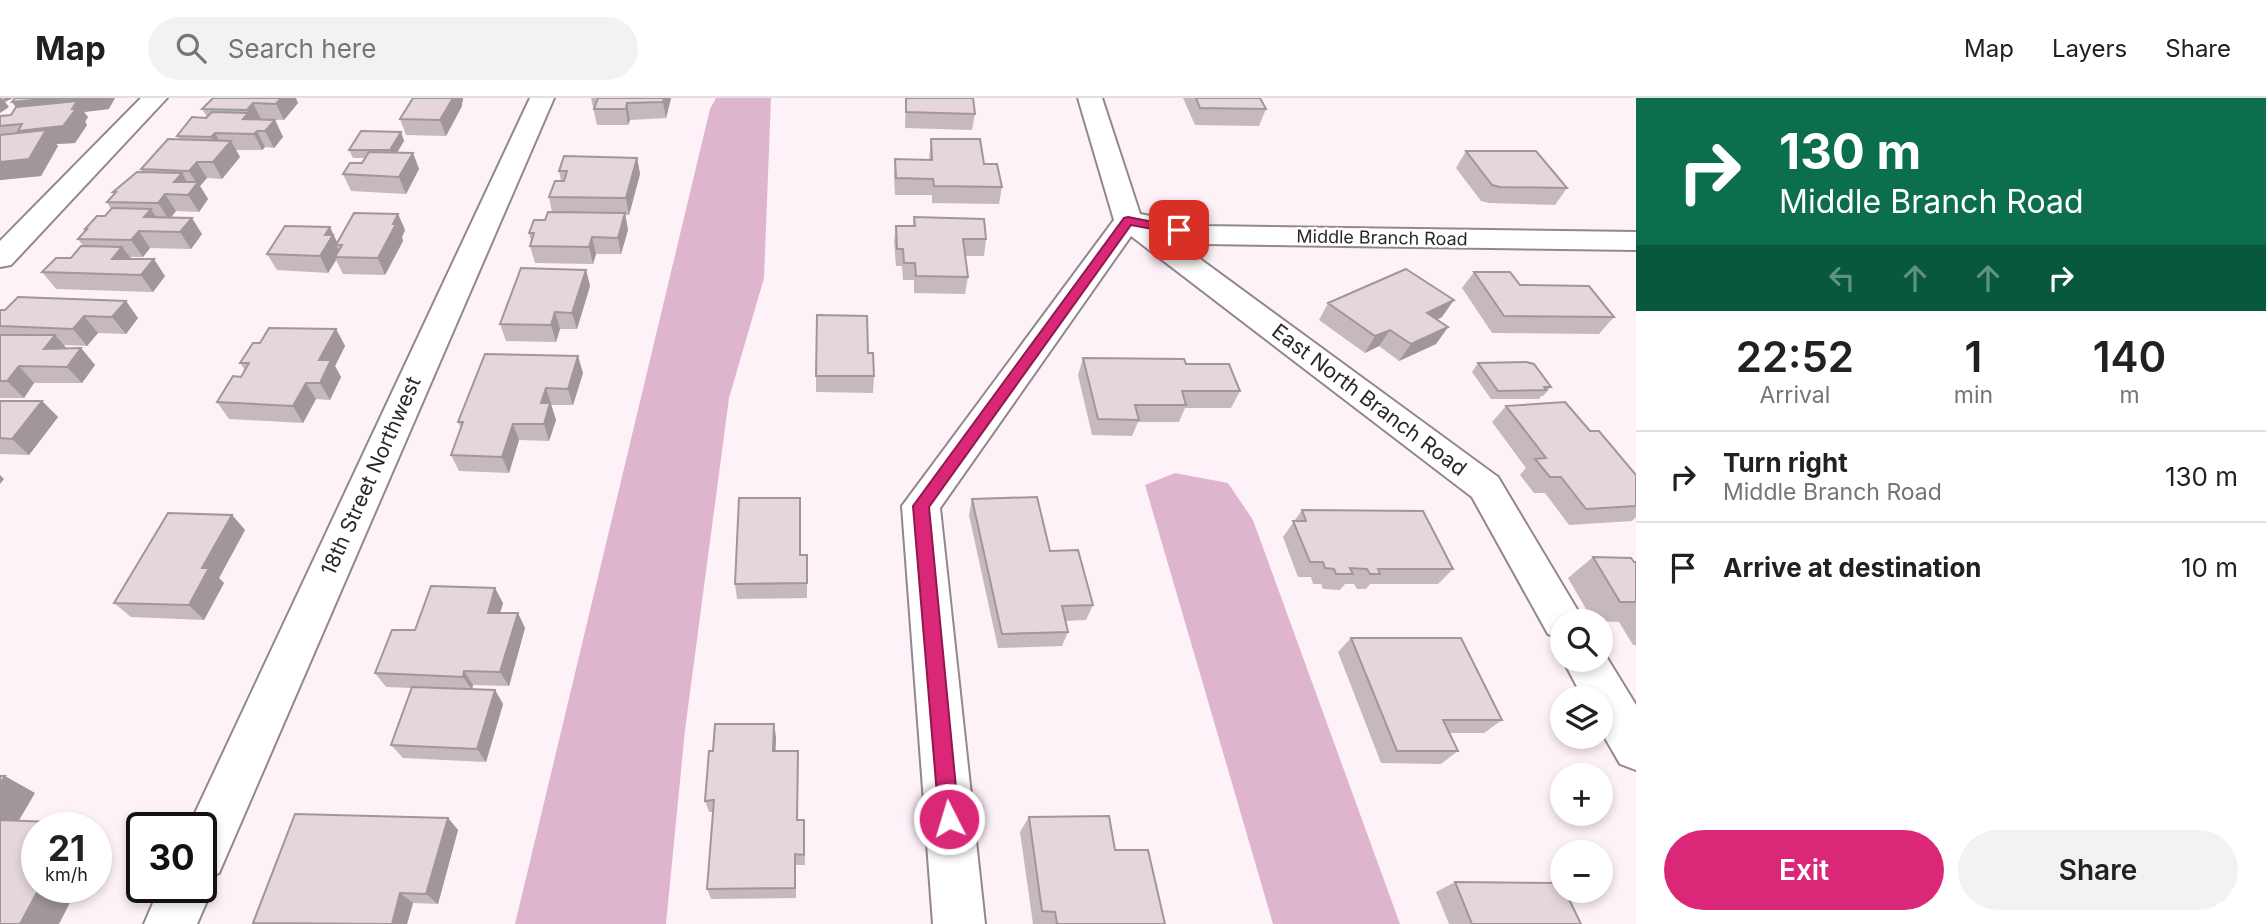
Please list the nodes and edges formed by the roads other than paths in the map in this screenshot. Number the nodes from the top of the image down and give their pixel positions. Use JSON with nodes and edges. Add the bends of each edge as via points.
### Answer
{"nodes":[{"id":1,"x":155,"y":98,"type":"edge"},
{"id":2,"x":542,"y":98,"type":"edge"},
{"id":3,"x":1090,"y":98,"type":"edge"},
{"id":4,"x":1128,"y":220,"type":"junction"},
{"id":5,"x":1636,"y":241,"type":"edge"},
{"id":6,"x":0,"y":258,"type":"edge"},
{"id":7,"x":1556,"y":609,"type":"edge"},
{"id":8,"x":1592,"y":672,"type":"edge"},
{"id":9,"x":1636,"y":748,"type":"edge"},
{"id":10,"x":217,"y":819,"type":"edge"},
{"id":11,"x":180,"y":903,"type":"edge"},
{"id":12,"x":170,"y":924,"type":"edge"},
{"id":13,"x":959,"y":924,"type":"edge"}],
"edges":[{"from":1,"to":6,"type":"street"},
{"from":2,"to":10,"type":"street","name":"18th Street Northwest"},
{"from":3,"to":4,"type":"street"},
{"from":4,"to":5,"type":"street","name":"Middle Branch Road","via":[[1204,235]]},
{"from":4,"to":7,"type":"street","name":"East North Branch Road","via":[[1485,487]]},
{"from":4,"to":13,"type":"street","via":[[921,506]]},
{"from":8,"to":9,"type":"street"},
{"from":11,"to":12,"type":"street"}]}
